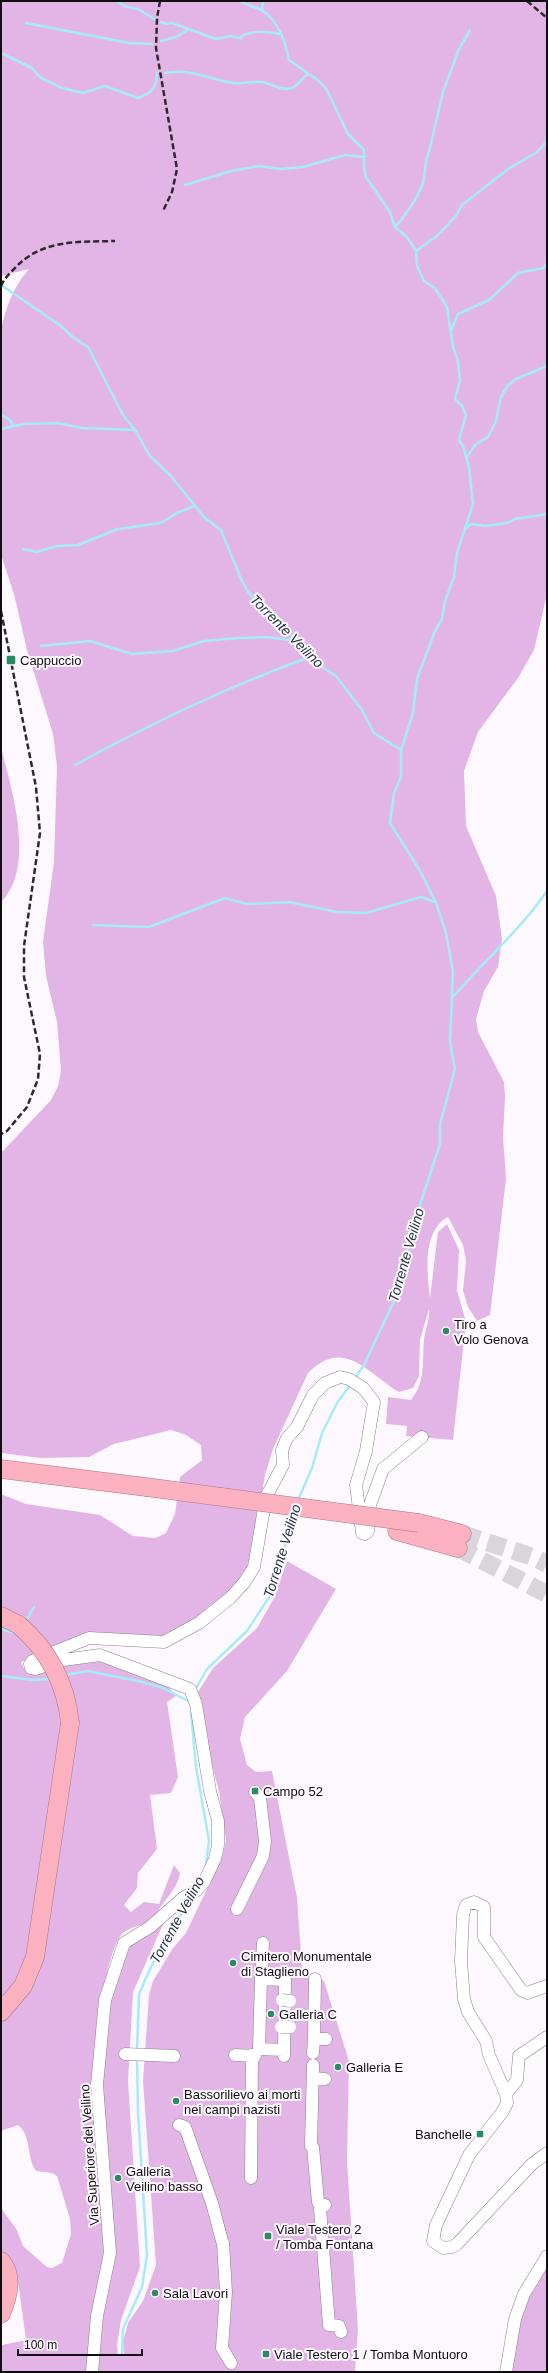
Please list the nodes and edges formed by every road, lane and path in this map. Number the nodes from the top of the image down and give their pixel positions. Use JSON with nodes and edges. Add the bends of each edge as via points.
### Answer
{"nodes":[{"id":1,"x":422,"y":1437,"type":"dead end"},
{"id":2,"x":1,"y":1469,"type":"edge"},
{"id":3,"x":1,"y":1482,"type":"edge"},
{"id":4,"x":145,"y":1493,"type":"junction"},
{"id":5,"x":460,"y":1541,"type":"tunnel mouth"},
{"id":6,"x":1,"y":1616,"type":"edge"},
{"id":7,"x":255,"y":1792,"type":"dead end"},
{"id":8,"x":237,"y":1909,"type":"dead end"},
{"id":9,"x":263,"y":1943,"type":"dead end"},
{"id":10,"x":261,"y":1979,"type":"junction"},
{"id":11,"x":315,"y":1979,"type":"dead end"},
{"id":12,"x":547,"y":1986,"type":"edge"},
{"id":13,"x":1,"y":2012,"type":"edge"},
{"id":14,"x":547,"y":2037,"type":"edge"},
{"id":15,"x":314,"y":2039,"type":"junction"},
{"id":16,"x":326,"y":2039,"type":"dead end"},
{"id":17,"x":125,"y":2054,"type":"dead end"},
{"id":18,"x":235,"y":2055,"type":"dead end"},
{"id":19,"x":174,"y":2056,"type":"dead end"},
{"id":20,"x":506,"y":2094,"type":"junction"},
{"id":21,"x":179,"y":2125,"type":"dead end"},
{"id":22,"x":547,"y":2153,"type":"edge"},
{"id":23,"x":251,"y":2178,"type":"dead end"},
{"id":24,"x":547,"y":2256,"type":"edge"},
{"id":25,"x":1,"y":2261,"type":"edge"},
{"id":26,"x":1,"y":2314,"type":"edge"},
{"id":27,"x":341,"y":2332,"type":"dead end"},
{"id":28,"x":231,"y":2363,"type":"dead end"},
{"id":29,"x":92,"y":2372,"type":"edge"},
{"id":30,"x":506,"y":2372,"type":"edge"}],
"edges":[{"from":1,"to":29,"type":"street","name":"Via Superiore del Veilino","via":[[383,1469],[370,1506],[368,1531],[362,1533],[356,1485],[366,1451],[374,1402],[366,1391],[349,1379],[337,1377],[313,1395],[295,1431],[287,1438],[282,1450],[282,1469],[266,1497],[254,1567],[230,1598],[199,1622],[167,1641],[89,1638],[30,1664],[31,1668],[35,1669],[63,1660],[100,1655],[190,1689],[196,1704],[210,1791],[218,1821],[215,1859],[204,1882],[150,1927],[124,1943],[105,2000],[97,2084],[110,2253],[97,2316]]},
{"from":2,"to":4,"type":"highway"},
{"from":3,"to":4,"type":"highway"},
{"from":4,"to":5,"type":"highway","via":[[377,1528],[418,1529]]},
{"from":6,"to":13,"type":"highway","bridge":true,"via":[[19,1626],[40,1646],[55,1669],[65,1696],[70,1723],[35,1957],[22,1986]]},
{"from":7,"to":8,"type":"street","via":[[260,1798],[265,1846]]},
{"from":9,"to":10,"type":"street"},
{"from":10,"to":10,"type":"street","via":[[259,2049],[282,2055],[285,1980]]},
{"from":11,"to":15,"type":"street"},
{"from":12,"to":20,"type":"street","via":[[527,1992],[521,1990],[484,1937],[484,1907],[474,1902],[466,1905],[463,1914],[461,1961],[464,1999],[468,2012],[486,2041],[489,2055]]},
{"from":14,"to":20,"type":"street","via":[[519,2056],[517,2080]]},
{"from":15,"to":16,"type":"street"},
{"from":15,"to":27,"type":"street","via":[[313,2059],[319,2079],[311,2146],[319,2146],[322,2203],[320,2208],[328,2325],[339,2326]]},
{"from":17,"to":19,"type":"street"},
{"from":18,"to":23,"type":"street","via":[[254,2056]]},
{"from":20,"to":22,"type":"street","via":[[507,2103],[503,2111],[469,2155],[436,2225],[433,2241],[443,2248],[457,2244],[532,2164]]},
{"from":21,"to":28,"type":"street","via":[[185,2127],[223,2242],[226,2292],[222,2348]]},
{"from":24,"to":30,"type":"street","via":[[524,2294],[515,2319]]},
{"from":25,"to":26,"type":"highway","via":[[9,2284]]}]}
